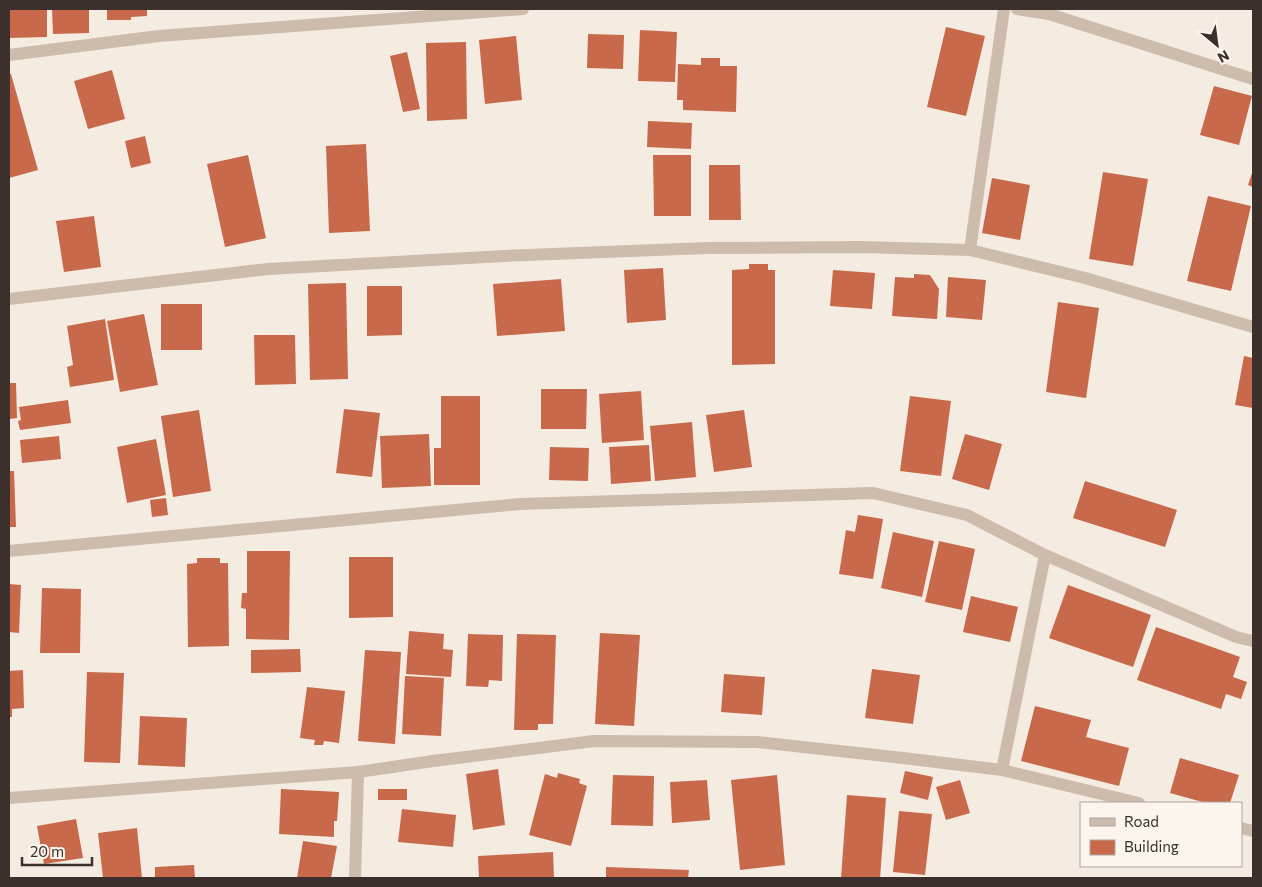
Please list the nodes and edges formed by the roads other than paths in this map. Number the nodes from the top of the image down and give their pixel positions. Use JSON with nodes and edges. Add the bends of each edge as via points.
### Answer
{"nodes":[{"id":1,"x":523,"y":9,"type":"edge"},
{"id":2,"x":1004,"y":9,"type":"edge"},
{"id":3,"x":1018,"y":9,"type":"edge"},
{"id":4,"x":9,"y":55,"type":"edge"},
{"id":5,"x":1253,"y":79,"type":"edge"},
{"id":6,"x":970,"y":250,"type":"junction"},
{"id":7,"x":9,"y":299,"type":"edge"},
{"id":8,"x":1253,"y":327,"type":"edge"},
{"id":9,"x":9,"y":551,"type":"edge"},
{"id":10,"x":1045,"y":555,"type":"junction"},
{"id":11,"x":1253,"y":641,"type":"edge"},
{"id":12,"x":1002,"y":770,"type":"junction"},
{"id":13,"x":358,"y":772,"type":"junction"},
{"id":14,"x":9,"y":798,"type":"edge"},
{"id":15,"x":1135,"y":802,"type":"edge"},
{"id":16,"x":355,"y":878,"type":"edge"}],
"edges":[{"from":1,"to":4,"type":"street","via":[[159,36]]},
{"from":2,"to":6,"type":"street"},
{"from":3,"to":5,"type":"street","via":[[1049,14]]},
{"from":6,"to":7,"type":"street","via":[[707,248],[268,268]]},
{"from":6,"to":8,"type":"street","via":[[1085,278]]},
{"from":9,"to":10,"type":"street","via":[[520,504],[873,493],[967,515]]},
{"from":10,"to":11,"type":"street","via":[[1236,637]]},
{"from":10,"to":12,"type":"street"},
{"from":12,"to":13,"type":"street","via":[[757,742],[594,741]]},
{"from":12,"to":15,"type":"street"},
{"from":13,"to":14,"type":"street"},
{"from":13,"to":16,"type":"street"}]}
